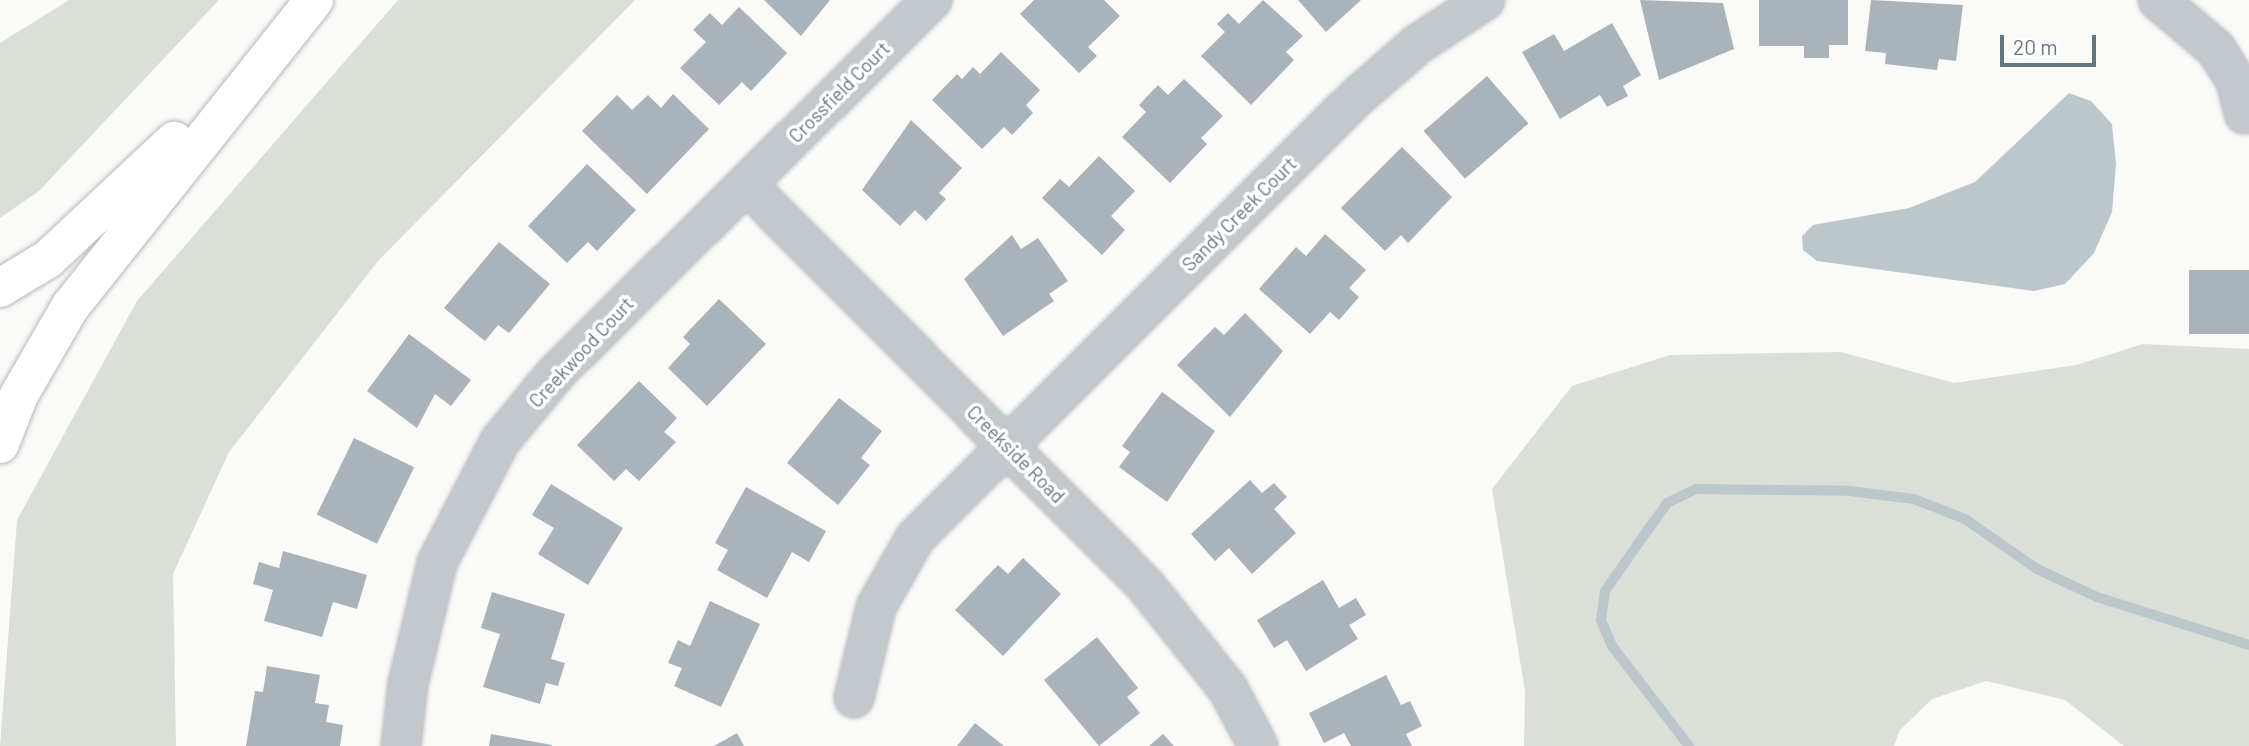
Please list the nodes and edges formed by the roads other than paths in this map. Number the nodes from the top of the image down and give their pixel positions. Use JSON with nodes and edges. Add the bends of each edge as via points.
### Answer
{"nodes":[{"id":1,"x":307,"y":0,"type":"edge"},
{"id":2,"x":314,"y":0,"type":"edge"},
{"id":3,"x":932,"y":0,"type":"edge"},
{"id":4,"x":1485,"y":0,"type":"edge"},
{"id":5,"x":2158,"y":0,"type":"edge"},
{"id":6,"x":2244,"y":114,"type":"dead end"},
{"id":7,"x":746,"y":184,"type":"junction"},
{"id":8,"x":0,"y":288,"type":"edge"},
{"id":9,"x":0,"y":444,"type":"edge"},
{"id":10,"x":1006,"y":444,"type":"junction"},
{"id":11,"x":854,"y":698,"type":"dead end"},
{"id":12,"x":401,"y":746,"type":"edge"},
{"id":13,"x":1258,"y":746,"type":"edge"}],
"edges":[{"from":1,"to":8,"type":"highway","via":[[107,210],[48,259]]},
{"from":2,"to":9,"type":"highway","via":[[70,307],[19,395]]},
{"from":3,"to":7,"type":"street","name":"Crossfield Court"},
{"from":4,"to":10,"type":"street","name":"Sandy Creek Court","via":[[1418,44],[1357,97]]},
{"from":5,"to":6,"type":"street","via":[[2216,50],[2236,82]]},
{"from":7,"to":10,"type":"street","name":"Creekside Road"},
{"from":7,"to":12,"type":"street","name":"Creekwood Court","via":[[556,373],[500,441],[437,564],[410,671]]},
{"from":10,"to":11,"type":"street","name":"Sandy Creek Court","via":[[915,538],[876,607]]},
{"from":10,"to":13,"type":"street","name":"Creekside Road","via":[[1188,635],[1228,689]]}]}
